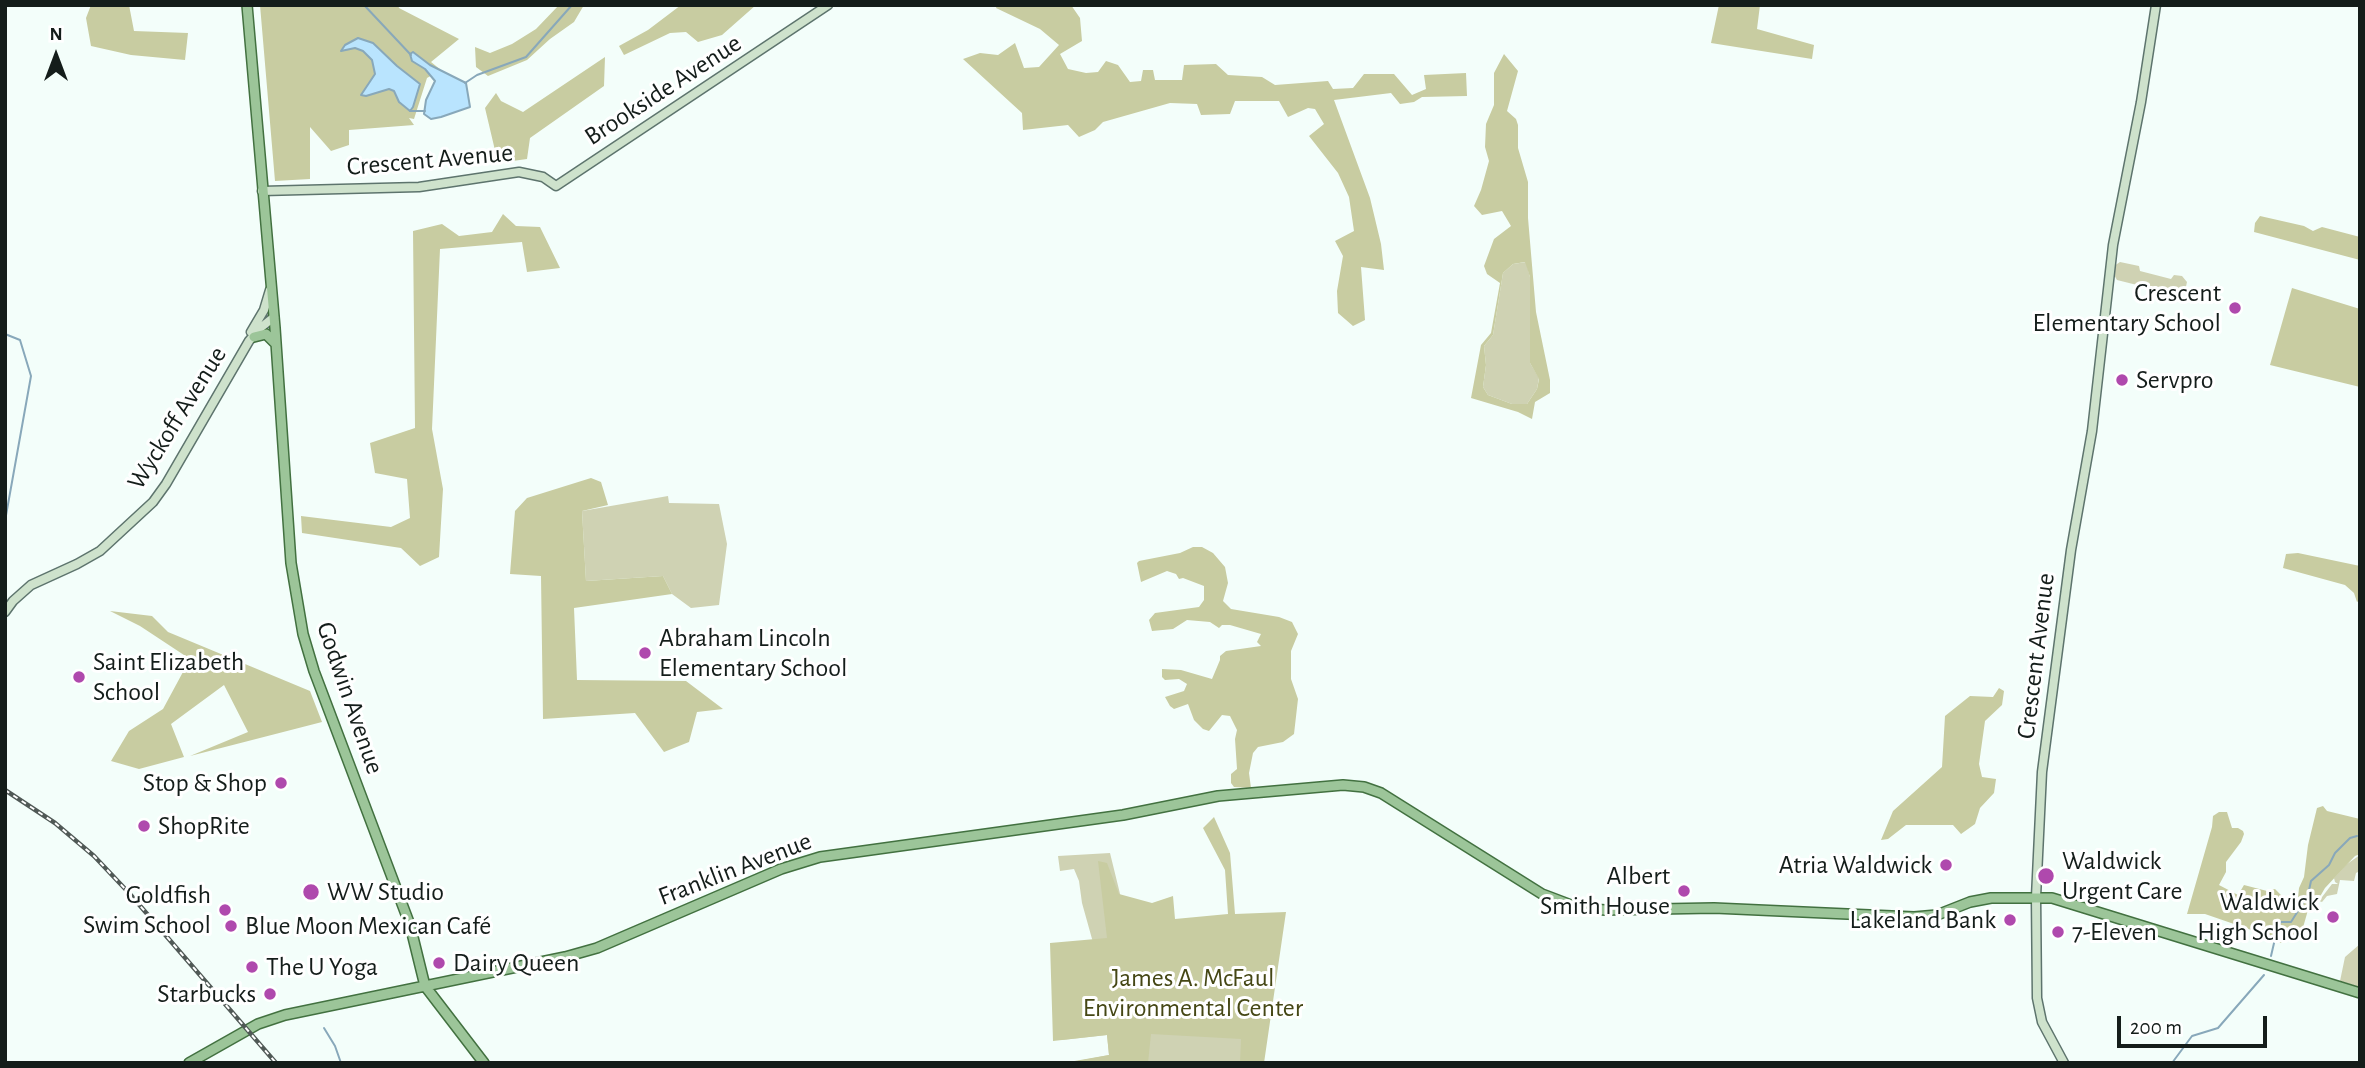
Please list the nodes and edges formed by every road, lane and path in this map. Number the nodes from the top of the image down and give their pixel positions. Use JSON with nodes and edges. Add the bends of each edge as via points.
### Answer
{"nodes":[{"id":1,"x":247,"y":5,"type":"edge"},
{"id":2,"x":828,"y":5,"type":"edge"},
{"id":3,"x":2156,"y":5,"type":"edge"},
{"id":4,"x":556,"y":186,"type":"joint"},
{"id":5,"x":262,"y":191,"type":"junction"},
{"id":6,"x":271,"y":286,"type":"junction"},
{"id":7,"x":274,"y":317,"type":"junction"},
{"id":8,"x":251,"y":339,"type":"junction"},
{"id":9,"x":276,"y":346,"type":"junction"},
{"id":10,"x":5,"y":612,"type":"edge"},
{"id":11,"x":2036,"y":897,"type":"junction"},
{"id":12,"x":425,"y":986,"type":"junction"},
{"id":13,"x":2360,"y":993,"type":"edge"},
{"id":14,"x":189,"y":1063,"type":"edge"},
{"id":15,"x":484,"y":1063,"type":"edge"},
{"id":16,"x":2064,"y":1063,"type":"edge"}],
"edges":[{"from":1,"to":5,"type":"main road","name":"Wyckoff Avenue"},
{"from":2,"to":4,"type":"main road","name":"Brookside Avenue"},
{"from":3,"to":11,"type":"main road","name":"Crescent Avenue","via":[[2119,204],[2092,431],[2075,523],[2042,772]]},
{"from":4,"to":5,"type":"main road","name":"Crescent Avenue","via":[[535,174],[519,172],[419,187]]},
{"from":5,"to":6,"type":"main road","name":"Wyckoff Avenue"},
{"from":6,"to":7,"type":"main road","name":"Wyckoff Avenue"},
{"from":6,"to":8,"type":"main road","name":"Wyckoff Avenue"},
{"from":7,"to":8,"type":"main road","name":"Wyckoff Avenue"},
{"from":7,"to":9,"type":"main road","name":"Godwin Avenue"},
{"from":8,"to":9,"type":"main road","via":[[269,335]]},
{"from":8,"to":10,"type":"main road","name":"Wyckoff Avenue","via":[[153,502],[100,551],[31,585]]},
{"from":9,"to":12,"type":"main road","name":"Godwin Avenue","via":[[291,563],[303,634],[407,917]]},
{"from":11,"to":12,"type":"main road","name":"Franklin Avenue","via":[[1980,900],[1937,915],[1914,917],[1714,908],[1579,908],[1542,894],[1396,801],[1354,786],[1233,794],[1123,815],[820,857],[781,869],[597,948]]},
{"from":11,"to":13,"type":"main road","via":[[2060,899]]},
{"from":11,"to":16,"type":"main road","name":"Crescent Avenue","via":[[2036,998],[2042,1021]]},
{"from":12,"to":14,"type":"main road","name":"Franklin Avenue","via":[[275,1017]]},
{"from":12,"to":15,"type":"main road","name":"Godwin Avenue"}]}
